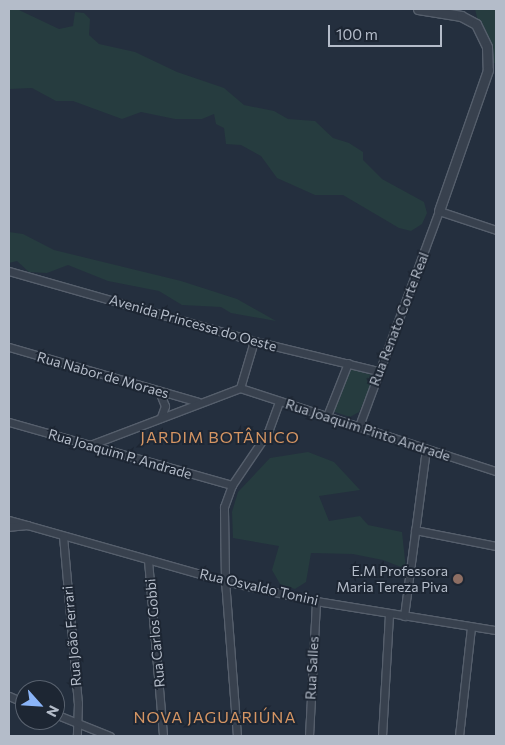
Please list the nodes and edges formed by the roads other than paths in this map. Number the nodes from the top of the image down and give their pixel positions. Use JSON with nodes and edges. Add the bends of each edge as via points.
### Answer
{"nodes":[{"id":1,"x":418,"y":9,"type":"edge"},
{"id":2,"x":439,"y":211,"type":"junction"},
{"id":3,"x":496,"y":230,"type":"edge"},
{"id":4,"x":9,"y":271,"type":"edge"},
{"id":5,"x":254,"y":341,"type":"junction"},
{"id":6,"x":9,"y":347,"type":"edge"},
{"id":7,"x":348,"y":364,"type":"junction"},
{"id":8,"x":378,"y":371,"type":"junction"},
{"id":9,"x":240,"y":388,"type":"junction"},
{"id":10,"x":159,"y":391,"type":"junction"},
{"id":11,"x":279,"y":401,"type":"junction"},
{"id":12,"x":198,"y":402,"type":"junction"},
{"id":13,"x":327,"y":416,"type":"junction"},
{"id":14,"x":161,"y":417,"type":"junction"},
{"id":15,"x":9,"y":422,"type":"edge"},
{"id":16,"x":359,"y":426,"type":"junction"},
{"id":17,"x":90,"y":446,"type":"junction"},
{"id":18,"x":426,"y":449,"type":"junction"},
{"id":19,"x":496,"y":471,"type":"edge"},
{"id":20,"x":232,"y":485,"type":"junction"},
{"id":21,"x":9,"y":520,"type":"edge"},
{"id":22,"x":27,"y":525,"type":"junction"},
{"id":23,"x":9,"y":527,"type":"edge"},
{"id":24,"x":415,"y":530,"type":"junction"},
{"id":25,"x":62,"y":536,"type":"junction"},
{"id":26,"x":496,"y":546,"type":"edge"},
{"id":27,"x":148,"y":560,"type":"junction"},
{"id":28,"x":225,"y":581,"type":"junction"},
{"id":29,"x":316,"y":601,"type":"junction"},
{"id":30,"x":389,"y":614,"type":"junction"},
{"id":31,"x":404,"y":616,"type":"junction"},
{"id":32,"x":470,"y":626,"type":"junction"},
{"id":33,"x":496,"y":630,"type":"edge"},
{"id":34,"x":65,"y":718,"type":"edge"},
{"id":35,"x":80,"y":724,"type":"junction"},
{"id":36,"x":77,"y":736,"type":"edge"},
{"id":37,"x":110,"y":736,"type":"edge"},
{"id":38,"x":163,"y":736,"type":"edge"},
{"id":39,"x":237,"y":736,"type":"edge"},
{"id":40,"x":309,"y":736,"type":"edge"},
{"id":41,"x":382,"y":736,"type":"edge"},
{"id":42,"x":459,"y":736,"type":"edge"}],
"edges":[{"from":1,"to":2,"type":"street","via":[[460,16],[476,24],[487,47],[488,70]]},
{"from":2,"to":3,"type":"street"},
{"from":2,"to":8,"type":"street","name":"Rua Renato Corte Real"},
{"from":4,"to":5,"type":"street","name":"Avenida Princessa do Oeste"},
{"from":5,"to":7,"type":"street","name":"Avenida Princessa do Oeste"},
{"from":5,"to":9,"type":"street"},
{"from":6,"to":10,"type":"street","name":"Rua Nabor de Moraes"},
{"from":7,"to":8,"type":"street","name":"Avenida Princessa do Oeste"},
{"from":7,"to":13,"type":"street"},
{"from":8,"to":16,"type":"street","name":"Rua Renato Corte Real"},
{"from":9,"to":11,"type":"street","name":"Rua Joaquim Pinto Andrade"},
{"from":9,"to":12,"type":"street"},
{"from":10,"to":12,"type":"street","name":"Rua Nabor de Moraes"},
{"from":10,"to":14,"type":"street","via":[[165,406]]},
{"from":11,"to":13,"type":"street","name":"Rua Joaquim Pinto Andrade"},
{"from":11,"to":20,"type":"street","via":[[268,432]]},
{"from":12,"to":14,"type":"street"},
{"from":13,"to":16,"type":"street","name":"Rua Joaquim Pinto Andrade"},
{"from":14,"to":17,"type":"street"},
{"from":15,"to":17,"type":"street","name":"Rua Joaquim P. Andrade"},
{"from":16,"to":18,"type":"street","name":"Rua Joaquim Pinto Andrade"},
{"from":17,"to":20,"type":"street","name":"Rua Joaquim P. Andrade"},
{"from":18,"to":19,"type":"street","name":"Rua Joaquim Pinto Andrade"},
{"from":18,"to":24,"type":"street"},
{"from":20,"to":28,"type":"street","via":[[224,507]]},
{"from":21,"to":22,"type":"street","name":"Rua Osvaldo Tonini"},
{"from":22,"to":23,"type":"street","name":"Rua Osvaldo Tonini"},
{"from":22,"to":25,"type":"street","name":"Rua Osvaldo Tonini"},
{"from":24,"to":26,"type":"street"},
{"from":24,"to":31,"type":"street"},
{"from":25,"to":27,"type":"street","name":"Rua Osvaldo Tonini"},
{"from":25,"to":35,"type":"street","name":"Rua João Ferrari"},
{"from":27,"to":28,"type":"street","name":"Rua Osvaldo Tonini"},
{"from":27,"to":38,"type":"street","name":"Rua Carlos Gobbi"},
{"from":28,"to":29,"type":"street","name":"Rua Osvaldo Tonini"},
{"from":28,"to":39,"type":"street"},
{"from":29,"to":30,"type":"street","name":"Rua Osvaldo Tonini"},
{"from":29,"to":40,"type":"street","name":"Rua Salles"},
{"from":30,"to":31,"type":"street","name":"Rua Osvaldo Tonini"},
{"from":30,"to":41,"type":"street"},
{"from":31,"to":32,"type":"street","name":"Rua Osvaldo Tonini"},
{"from":32,"to":33,"type":"street","name":"Rua Osvaldo Tonini"},
{"from":32,"to":42,"type":"street"},
{"from":34,"to":35,"type":"street"},
{"from":35,"to":36,"type":"street","name":"Rua João Ferrari"},
{"from":35,"to":37,"type":"street"}]}
